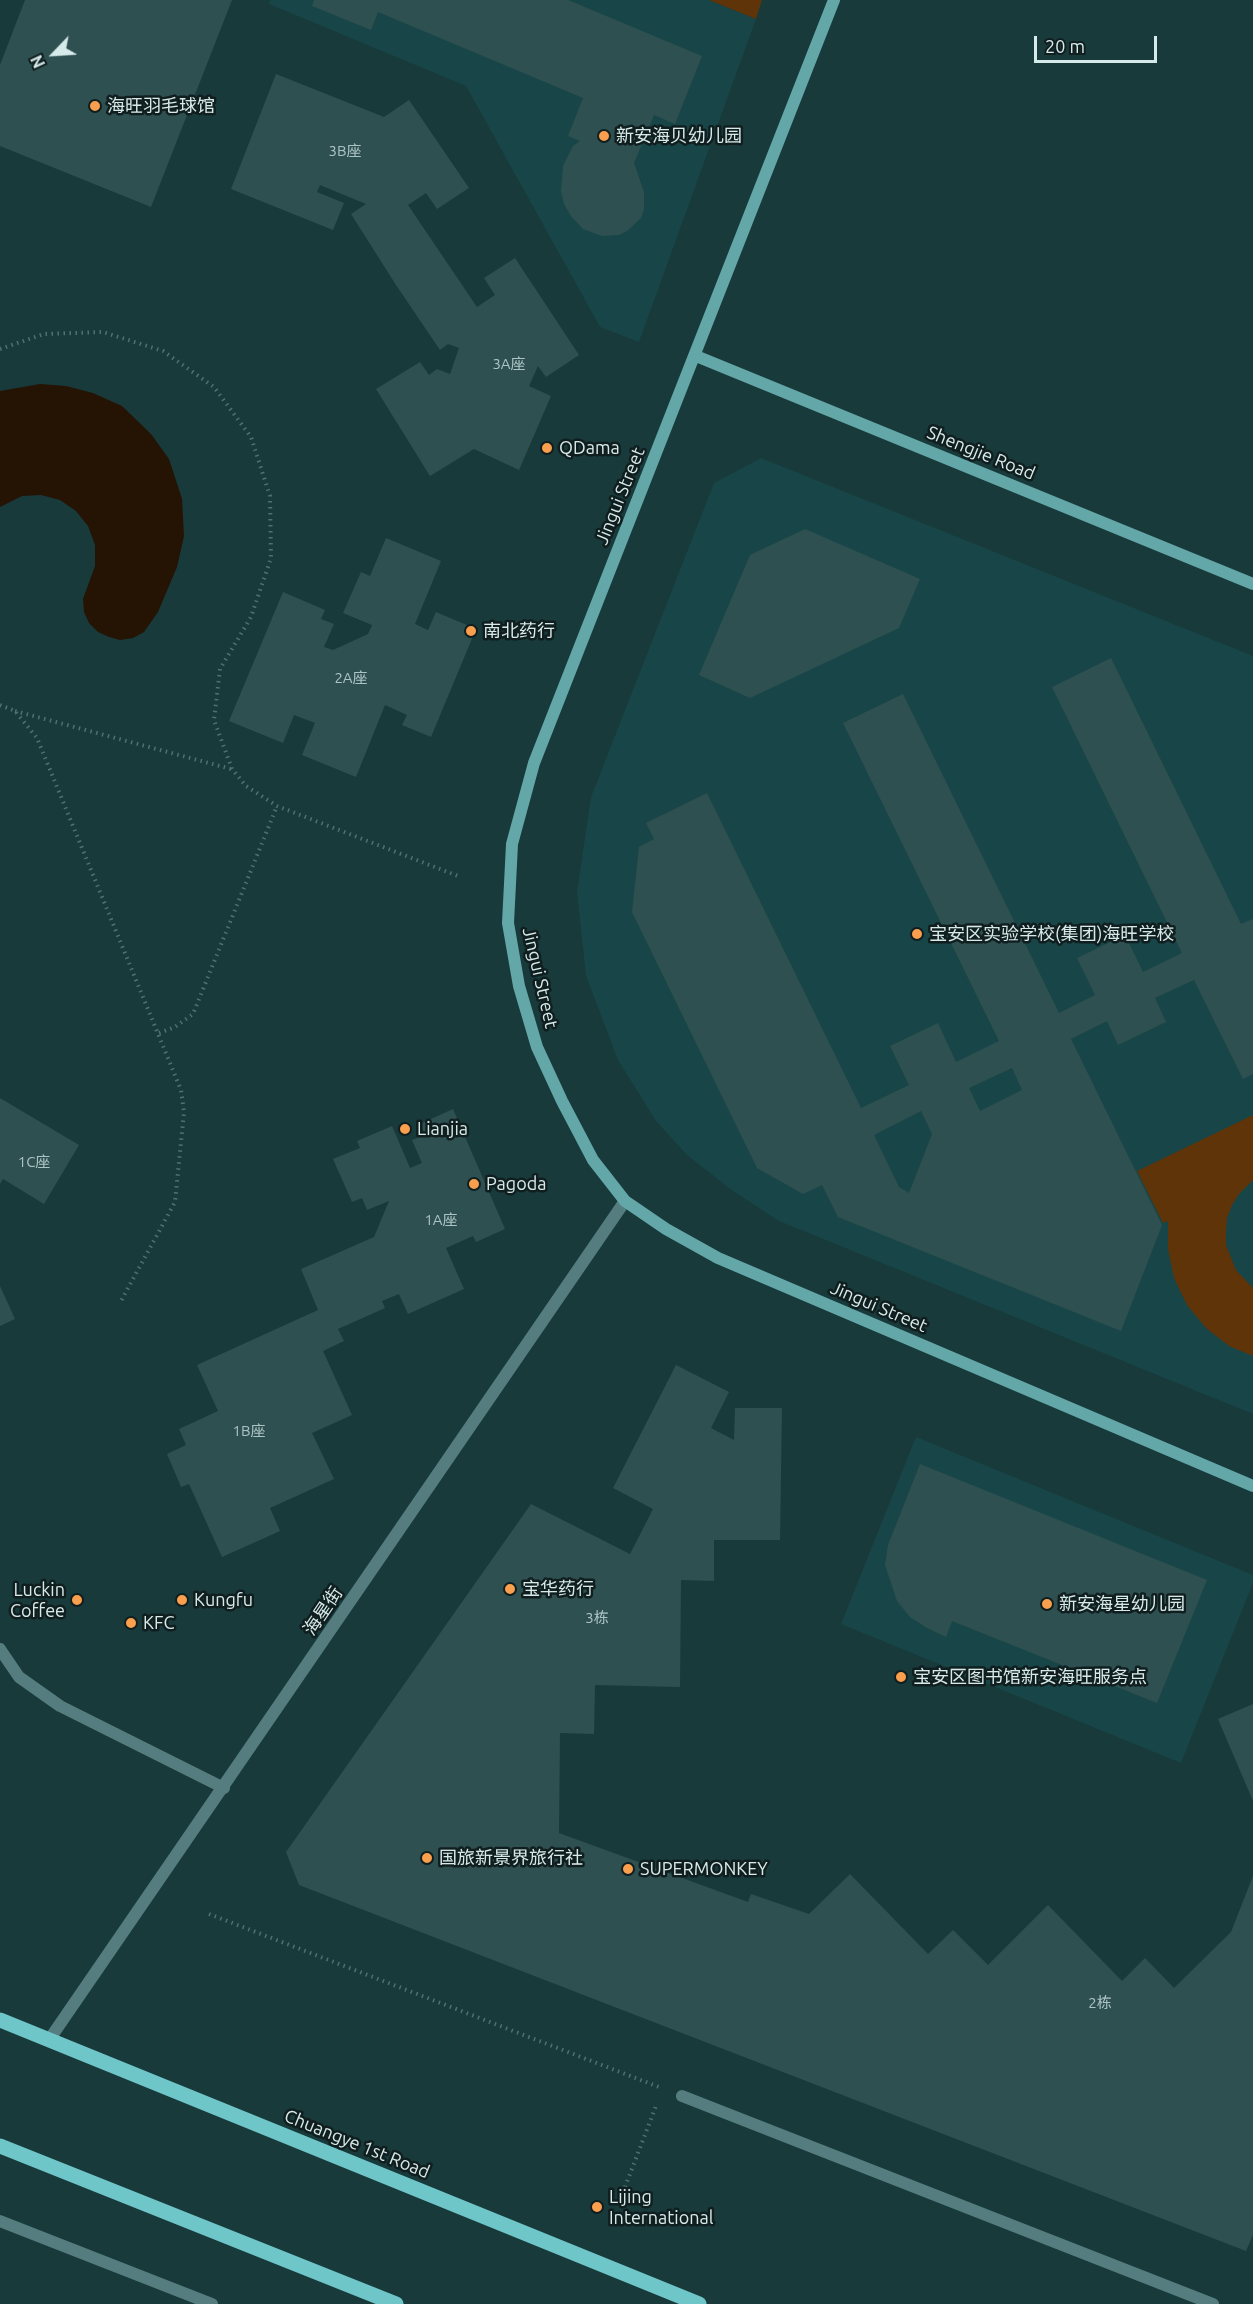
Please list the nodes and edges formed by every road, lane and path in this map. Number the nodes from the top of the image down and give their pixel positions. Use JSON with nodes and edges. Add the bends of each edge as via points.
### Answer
{"nodes":[{"id":1,"x":834,"y":0,"type":"edge"},
{"id":2,"x":0,"y":349,"type":"edge"},
{"id":3,"x":696,"y":356,"type":"junction"},
{"id":4,"x":1253,"y":584,"type":"edge"},
{"id":5,"x":0,"y":705,"type":"edge"},
{"id":6,"x":15,"y":711,"type":"junction"},
{"id":7,"x":232,"y":769,"type":"junction"},
{"id":8,"x":277,"y":806,"type":"junction"},
{"id":9,"x":458,"y":876,"type":"dead end"},
{"id":10,"x":159,"y":1033,"type":"junction"},
{"id":11,"x":625,"y":1201,"type":"junction"},
{"id":12,"x":121,"y":1301,"type":"dead end"},
{"id":13,"x":1253,"y":1486,"type":"edge"},
{"id":14,"x":0,"y":1649,"type":"edge"},
{"id":15,"x":224,"y":1788,"type":"junction"},
{"id":16,"x":209,"y":1914,"type":"dead end"},
{"id":17,"x":0,"y":2020,"type":"edge"},
{"id":18,"x":49,"y":2040,"type":"junction"},
{"id":19,"x":663,"y":2088,"type":"junction"},
{"id":20,"x":682,"y":2096,"type":"joint"},
{"id":21,"x":0,"y":2146,"type":"edge"},
{"id":22,"x":625,"y":2187,"type":"dead end"},
{"id":23,"x":0,"y":2221,"type":"edge"},
{"id":24,"x":212,"y":2304,"type":"edge"},
{"id":25,"x":396,"y":2304,"type":"edge"},
{"id":26,"x":699,"y":2304,"type":"edge"},
{"id":27,"x":1213,"y":2304,"type":"edge"}],
"edges":[{"from":1,"to":3,"type":"street","name":"Jingui Street"},
{"from":2,"to":7,"type":"path","via":[[44,334],[103,332],[163,351],[214,387],[251,436],[270,496],[271,558],[251,617],[220,669],[214,720]]},
{"from":3,"to":4,"type":"street","name":"Shengjie Road"},
{"from":3,"to":11,"type":"street","name":"Jingui Street","via":[[534,763],[512,844],[508,923],[519,986],[537,1047],[593,1160]]},
{"from":5,"to":6,"type":"path"},
{"from":6,"to":7,"type":"path"},
{"from":6,"to":10,"type":"path","via":[[37,738]]},
{"from":7,"to":8,"type":"path","via":[[246,786]]},
{"from":8,"to":9,"type":"path"},
{"from":8,"to":10,"type":"path","via":[[193,1014]]},
{"from":10,"to":12,"type":"path","via":[[182,1090],[184,1112],[175,1202]]},
{"from":11,"to":13,"type":"street","name":"Jingui Street","via":[[666,1230],[717,1258]]},
{"from":11,"to":15,"type":"street","name":"海星街"},
{"from":14,"to":15,"type":"street","via":[[19,1677],[60,1706]]},
{"from":15,"to":18,"type":"street","name":"海星街"},
{"from":16,"to":19,"type":"path"},
{"from":17,"to":18,"type":"main road","name":"Chuangye 1st Road"},
{"from":18,"to":26,"type":"main road","name":"Chuangye 1st Road"},
{"from":19,"to":20,"type":"path"},
{"from":19,"to":22,"type":"path"},
{"from":20,"to":27,"type":"street"},
{"from":21,"to":25,"type":"main road"},
{"from":23,"to":24,"type":"street"}]}
